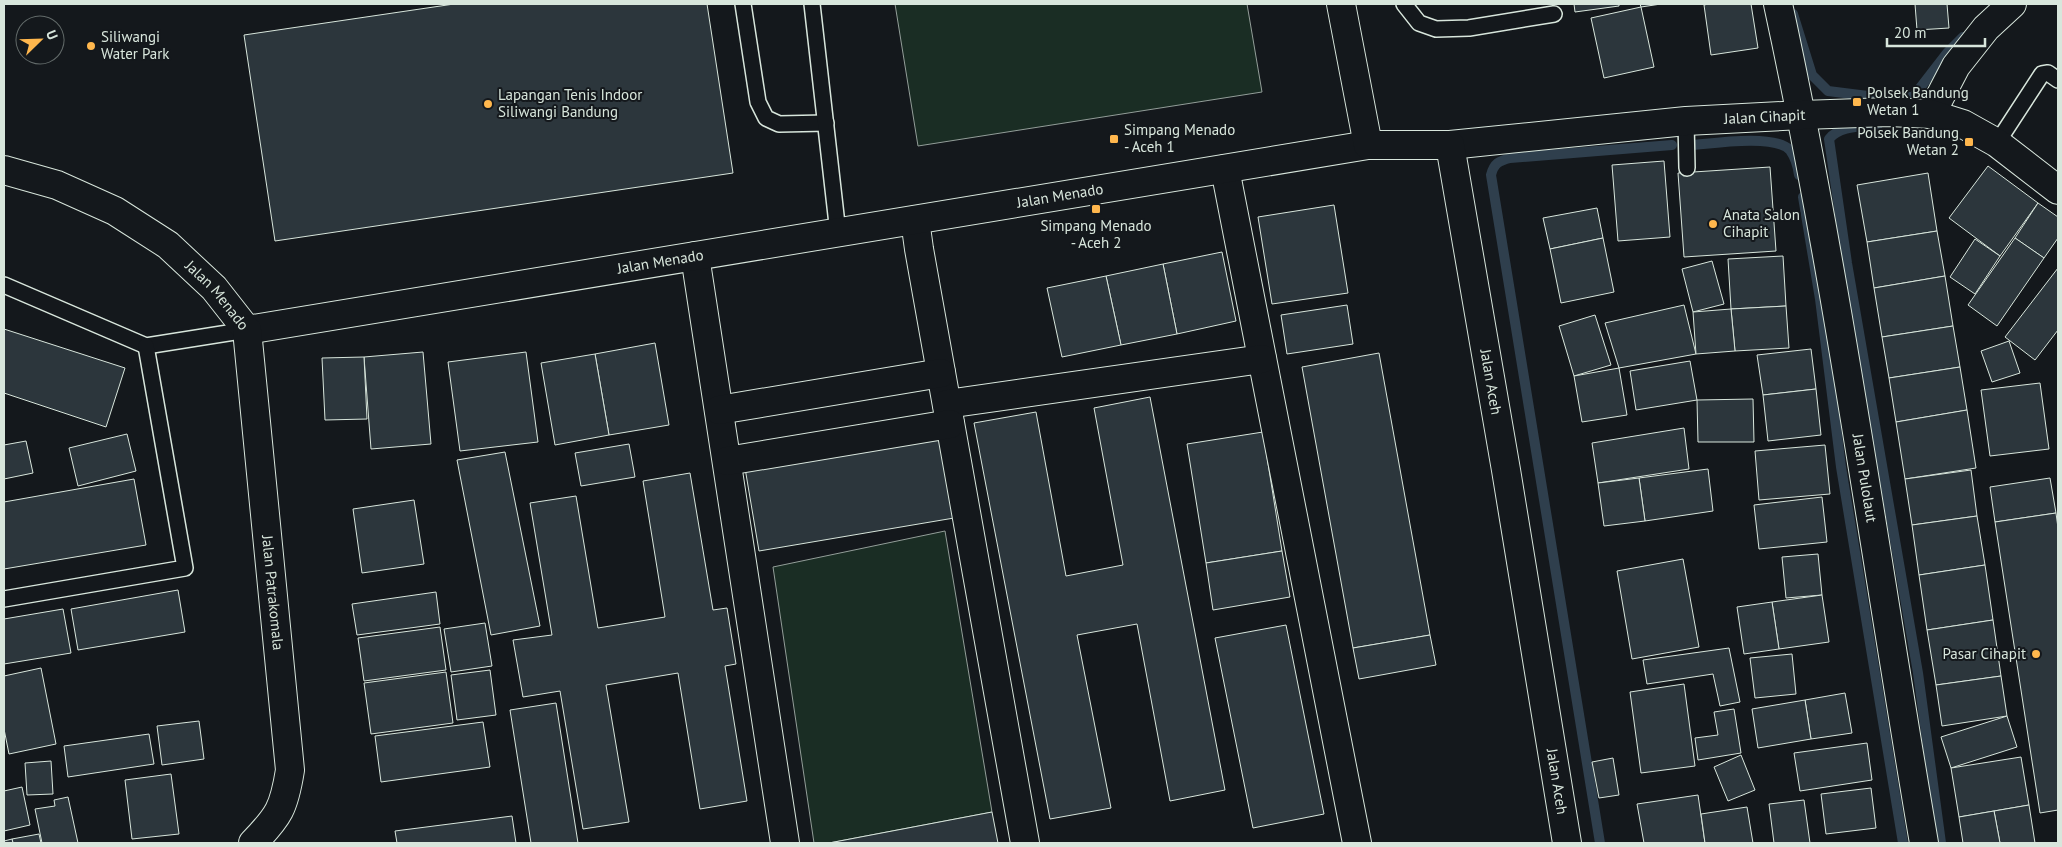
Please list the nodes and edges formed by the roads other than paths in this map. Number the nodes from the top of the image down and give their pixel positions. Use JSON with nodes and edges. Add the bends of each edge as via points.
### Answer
{"nodes":[{"id":1,"x":742,"y":4,"type":"edge"},
{"id":2,"x":812,"y":4,"type":"edge"},
{"id":3,"x":1342,"y":4,"type":"edge"},
{"id":4,"x":1404,"y":4,"type":"edge"},
{"id":5,"x":1778,"y":4,"type":"edge"},
{"id":6,"x":2012,"y":4,"type":"edge"},
{"id":7,"x":1554,"y":14,"type":"dead end"},
{"id":8,"x":2058,"y":80,"type":"edge"},
{"id":9,"x":1931,"y":114,"type":"junction"},
{"id":10,"x":1802,"y":115,"type":"junction"},
{"id":11,"x":1686,"y":121,"type":"junction"},
{"id":12,"x":826,"y":123,"type":"junction"},
{"id":13,"x":1997,"y":143,"type":"junction"},
{"id":14,"x":1368,"y":144,"type":"junction"},
{"id":15,"x":1450,"y":144,"type":"junction"},
{"id":16,"x":1688,"y":168,"type":"dead end"},
{"id":17,"x":1225,"y":169,"type":"junction"},
{"id":18,"x":4,"y":170,"type":"edge"},
{"id":19,"x":2058,"y":190,"type":"edge"},
{"id":20,"x":915,"y":220,"type":"junction"},
{"id":21,"x":838,"y":233,"type":"junction"},
{"id":22,"x":695,"y":256,"type":"junction"},
{"id":23,"x":4,"y":285,"type":"edge"},
{"id":24,"x":247,"y":330,"type":"junction"},
{"id":25,"x":146,"y":346,"type":"junction"},
{"id":26,"x":1262,"y":359,"type":"junction"},
{"id":27,"x":941,"y":373,"type":"junction"},
{"id":28,"x":719,"y":410,"type":"junction"},
{"id":29,"x":948,"y":414,"type":"junction"},
{"id":30,"x":727,"y":461,"type":"junction"},
{"id":31,"x":4,"y":599,"type":"edge"},
{"id":32,"x":253,"y":843,"type":"edge"},
{"id":33,"x":785,"y":843,"type":"edge"},
{"id":34,"x":1025,"y":843,"type":"edge"},
{"id":35,"x":1357,"y":843,"type":"edge"},
{"id":36,"x":1567,"y":843,"type":"edge"},
{"id":37,"x":1924,"y":843,"type":"edge"}],
"edges":[{"from":1,"to":12,"type":"lane","via":[[758,102],[766,118],[779,124]]},
{"from":2,"to":12,"type":"lane"},
{"from":3,"to":14,"type":"street"},
{"from":4,"to":7,"type":"lane","via":[[1419,23],[1436,29],[1470,28]]},
{"from":5,"to":10,"type":"street","name":"Jalan Pulolaut"},
{"from":6,"to":9,"type":"street","via":[[1986,28],[1956,66]]},
{"from":8,"to":13,"type":"lane","via":[[2048,73],[2042,74]]},
{"from":9,"to":10,"type":"street","name":"Jalan Cihapit"},
{"from":9,"to":13,"type":"street","name":"Jalan Cihapit","via":[[1963,124]]},
{"from":10,"to":11,"type":"street","name":"Jalan Cihapit"},
{"from":10,"to":37,"type":"street","name":"Jalan Pulolaut"},
{"from":11,"to":15,"type":"street","name":"Jalan Cihapit"},
{"from":11,"to":16,"type":"lane"},
{"from":12,"to":21,"type":"lane"},
{"from":13,"to":19,"type":"street","name":"Jalan Cihapit"},
{"from":14,"to":15,"type":"street"},
{"from":14,"to":17,"type":"street","name":"Jalan Menado"},
{"from":15,"to":36,"type":"street","name":"Jalan Aceh"},
{"from":17,"to":20,"type":"street","name":"Jalan Menado"},
{"from":17,"to":26,"type":"street"},
{"from":18,"to":24,"type":"street","name":"Jalan Menado","via":[[57,185],[115,211],[168,245],[214,288]]},
{"from":20,"to":21,"type":"street","name":"Jalan Menado"},
{"from":20,"to":27,"type":"street"},
{"from":21,"to":22,"type":"street","name":"Jalan Menado"},
{"from":22,"to":24,"type":"street","name":"Jalan Menado"},
{"from":22,"to":28,"type":"street"},
{"from":23,"to":25,"type":"lane"},
{"from":24,"to":25,"type":"lane"},
{"from":24,"to":32,"type":"street","name":"Jalan Patrakomala","via":[[290,770],[280,812]]},
{"from":25,"to":31,"type":"lane","via":[[185,568]]},
{"from":26,"to":29,"type":"street"},
{"from":26,"to":35,"type":"street"},
{"from":27,"to":28,"type":"street"},
{"from":27,"to":29,"type":"street"},
{"from":28,"to":30,"type":"street"},
{"from":29,"to":30,"type":"street"},
{"from":29,"to":34,"type":"street"},
{"from":30,"to":33,"type":"street"}]}
